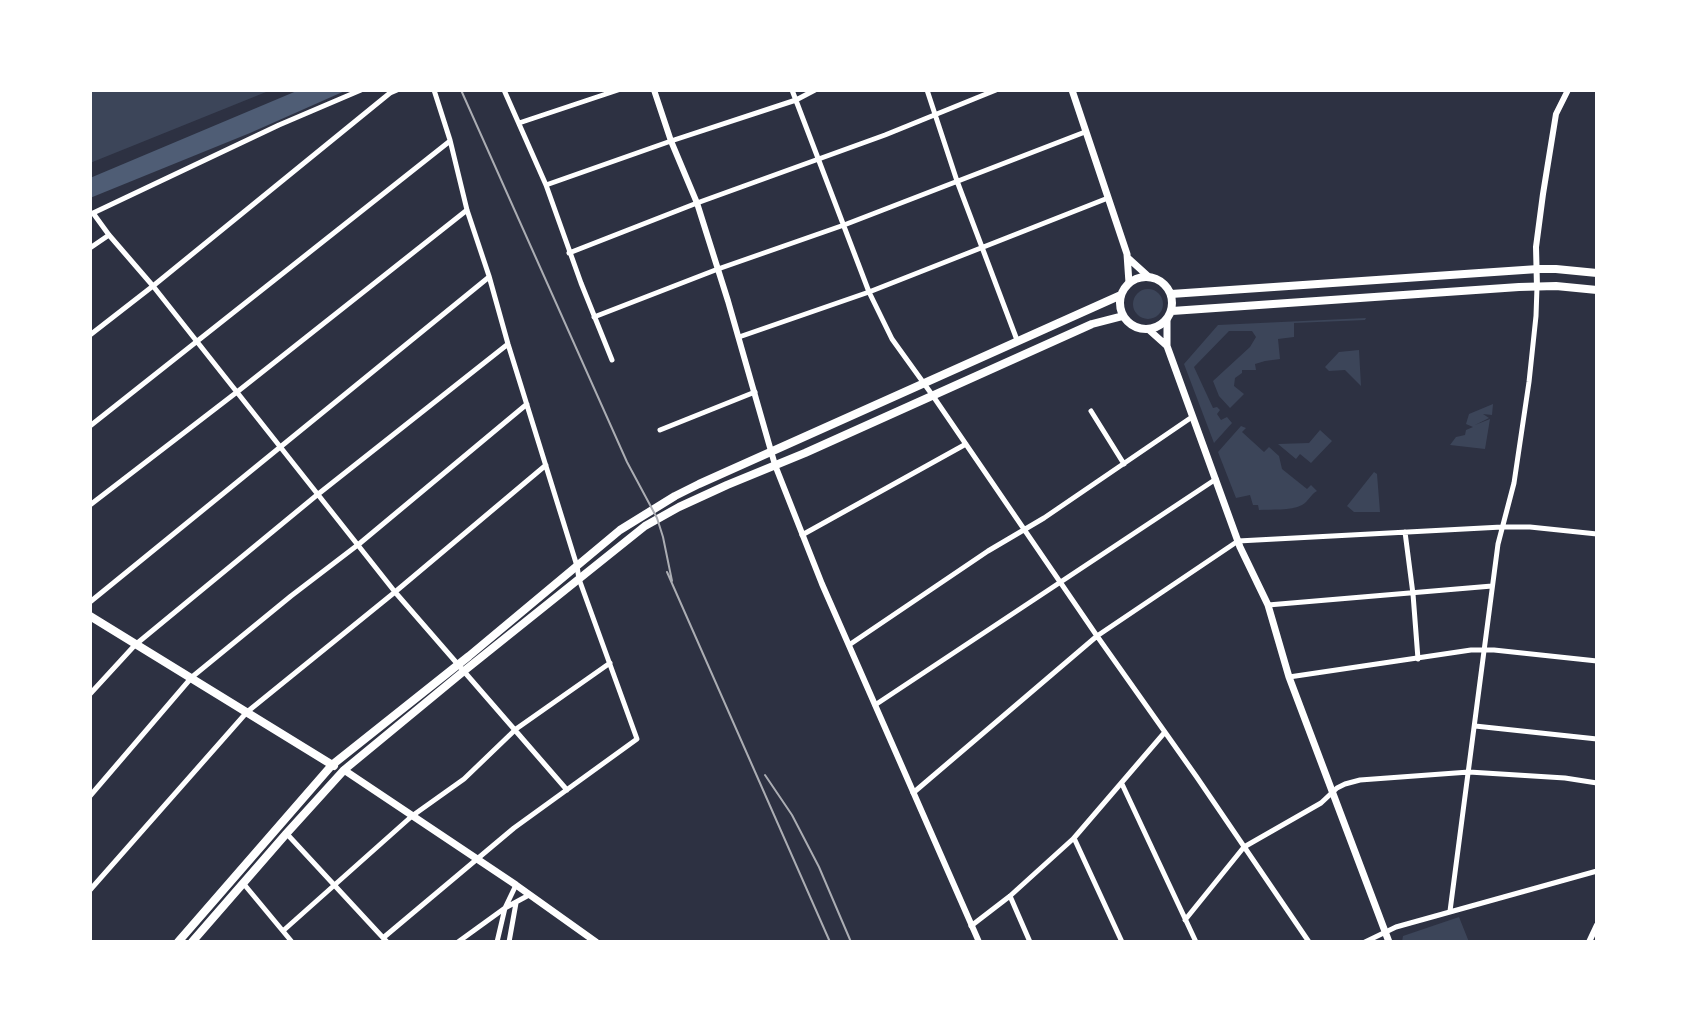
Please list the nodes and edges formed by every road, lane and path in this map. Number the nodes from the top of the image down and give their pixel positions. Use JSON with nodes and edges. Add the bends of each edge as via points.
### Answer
{"nodes":[{"id":1,"x":361,"y":90,"type":"edge"},
{"id":2,"x":434,"y":90,"type":"edge"},
{"id":3,"x":504,"y":90,"type":"edge"},
{"id":4,"x":618,"y":90,"type":"edge"},
{"id":5,"x":654,"y":90,"type":"edge"},
{"id":6,"x":792,"y":90,"type":"edge"},
{"id":7,"x":815,"y":90,"type":"edge"},
{"id":8,"x":927,"y":90,"type":"edge"},
{"id":9,"x":996,"y":90,"type":"edge"},
{"id":10,"x":1072,"y":90,"type":"edge"},
{"id":11,"x":1568,"y":90,"type":"edge"},
{"id":12,"x":394,"y":91,"type":"edge"},
{"id":13,"x":796,"y":100,"type":"junction"},
{"id":14,"x":936,"y":114,"type":"junction"},
{"id":15,"x":519,"y":123,"type":"junction"},
{"id":16,"x":1085,"y":132,"type":"junction"},
{"id":17,"x":450,"y":140,"type":"junction"},
{"id":18,"x":671,"y":141,"type":"junction"},
{"id":19,"x":818,"y":160,"type":"junction"},
{"id":20,"x":957,"y":181,"type":"junction"},
{"id":21,"x":546,"y":185,"type":"junction"},
{"id":22,"x":1108,"y":198,"type":"junction"},
{"id":23,"x":697,"y":203,"type":"junction"},
{"id":24,"x":467,"y":210,"type":"junction"},
{"id":25,"x":91,"y":214,"type":"edge"},
{"id":26,"x":844,"y":225,"type":"junction"},
{"id":27,"x":109,"y":235,"type":"junction"},
{"id":28,"x":90,"y":248,"type":"edge"},
{"id":29,"x":982,"y":248,"type":"junction"},
{"id":30,"x":569,"y":253,"type":"junction"},
{"id":31,"x":1128,"y":258,"type":"junction"},
{"id":32,"x":718,"y":269,"type":"junction"},
{"id":33,"x":1538,"y":269,"type":"junction"},
{"id":34,"x":1597,"y":273,"type":"edge"},
{"id":35,"x":489,"y":276,"type":"junction"},
{"id":36,"x":1149,"y":277,"type":"junction"},
{"id":37,"x":1129,"y":283,"type":"junction"},
{"id":38,"x":1324,"y":284,"type":"junction"},
{"id":39,"x":153,"y":286,"type":"junction"},
{"id":40,"x":1537,"y":287,"type":"junction"},
{"id":41,"x":1597,"y":290,"type":"edge"},
{"id":42,"x":869,"y":292,"type":"junction"},
{"id":43,"x":1171,"y":294,"type":"junction"},
{"id":44,"x":1121,"y":295,"type":"junction"},
{"id":45,"x":1325,"y":301,"type":"junction"},
{"id":46,"x":1169,"y":315,"type":"junction"},
{"id":47,"x":1123,"y":316,"type":"junction"},
{"id":48,"x":594,"y":317,"type":"junction"},
{"id":49,"x":1148,"y":329,"type":"junction"},
{"id":50,"x":90,"y":335,"type":"edge"},
{"id":51,"x":739,"y":337,"type":"junction"},
{"id":52,"x":1017,"y":340,"type":"junction"},
{"id":53,"x":198,"y":342,"type":"junction"},
{"id":54,"x":508,"y":344,"type":"junction"},
{"id":55,"x":1167,"y":346,"type":"junction"},
{"id":56,"x":612,"y":360,"type":"dead end"},
{"id":57,"x":928,"y":389,"type":"junction"},
{"id":58,"x":237,"y":392,"type":"junction"},
{"id":59,"x":755,"y":392,"type":"junction"},
{"id":60,"x":527,"y":404,"type":"junction"},
{"id":61,"x":1091,"y":411,"type":"dead end"},
{"id":62,"x":1193,"y":417,"type":"junction"},
{"id":63,"x":90,"y":426,"type":"edge"},
{"id":64,"x":660,"y":430,"type":"dead end"},
{"id":65,"x":966,"y":444,"type":"junction"},
{"id":66,"x":281,"y":447,"type":"junction"},
{"id":67,"x":772,"y":450,"type":"junction"},
{"id":68,"x":1124,"y":464,"type":"junction"},
{"id":69,"x":546,"y":465,"type":"junction"},
{"id":70,"x":775,"y":465,"type":"junction"},
{"id":71,"x":1216,"y":479,"type":"junction"},
{"id":72,"x":317,"y":495,"type":"junction"},
{"id":73,"x":90,"y":505,"type":"edge"},
{"id":74,"x":1502,"y":527,"type":"junction"},
{"id":75,"x":1025,"y":529,"type":"junction"},
{"id":76,"x":1405,"y":532,"type":"junction"},
{"id":77,"x":1597,"y":534,"type":"edge"},
{"id":78,"x":802,"y":535,"type":"junction"},
{"id":79,"x":1238,"y":541,"type":"junction"},
{"id":80,"x":359,"y":544,"type":"junction"},
{"id":81,"x":577,"y":566,"type":"junction"},
{"id":82,"x":579,"y":579,"type":"junction"},
{"id":83,"x":1061,"y":583,"type":"junction"},
{"id":84,"x":1492,"y":586,"type":"junction"},
{"id":85,"x":395,"y":592,"type":"junction"},
{"id":86,"x":1413,"y":594,"type":"junction"},
{"id":87,"x":90,"y":602,"type":"edge"},
{"id":88,"x":1268,"y":605,"type":"junction"},
{"id":89,"x":90,"y":616,"type":"edge"},
{"id":90,"x":1097,"y":636,"type":"junction"},
{"id":91,"x":135,"y":645,"type":"junction"},
{"id":92,"x":849,"y":645,"type":"junction"},
{"id":93,"x":1484,"y":650,"type":"junction"},
{"id":94,"x":1418,"y":659,"type":"junction"},
{"id":95,"x":1597,"y":661,"type":"edge"},
{"id":96,"x":610,"y":663,"type":"junction"},
{"id":97,"x":461,"y":668,"type":"junction"},
{"id":98,"x":192,"y":677,"type":"junction"},
{"id":99,"x":1289,"y":677,"type":"junction"},
{"id":100,"x":90,"y":694,"type":"edge"},
{"id":101,"x":875,"y":705,"type":"junction"},
{"id":102,"x":247,"y":712,"type":"junction"},
{"id":103,"x":1475,"y":726,"type":"junction"},
{"id":104,"x":516,"y":729,"type":"junction"},
{"id":105,"x":1165,"y":732,"type":"junction"},
{"id":106,"x":1597,"y":739,"type":"edge"},
{"id":107,"x":332,"y":765,"type":"junction"},
{"id":108,"x":344,"y":770,"type":"junction"},
{"id":109,"x":1469,"y":772,"type":"junction"},
{"id":110,"x":1597,"y":783,"type":"edge"},
{"id":111,"x":1122,"y":784,"type":"junction"},
{"id":112,"x":567,"y":790,"type":"junction"},
{"id":113,"x":913,"y":793,"type":"junction"},
{"id":114,"x":1332,"y":793,"type":"junction"},
{"id":115,"x":90,"y":796,"type":"edge"},
{"id":116,"x":412,"y":816,"type":"junction"},
{"id":117,"x":286,"y":834,"type":"junction"},
{"id":118,"x":1074,"y":838,"type":"junction"},
{"id":119,"x":1244,"y":847,"type":"junction"},
{"id":120,"x":477,"y":858,"type":"junction"},
{"id":121,"x":1597,"y":871,"type":"edge"},
{"id":122,"x":243,"y":883,"type":"junction"},
{"id":123,"x":335,"y":884,"type":"junction"},
{"id":124,"x":516,"y":885,"type":"junction"},
{"id":125,"x":90,"y":890,"type":"edge"},
{"id":126,"x":529,"y":895,"type":"junction"},
{"id":127,"x":1010,"y":896,"type":"junction"},
{"id":128,"x":516,"y":903,"type":"junction"},
{"id":129,"x":505,"y":908,"type":"junction"},
{"id":130,"x":1450,"y":911,"type":"junction"},
{"id":131,"x":1185,"y":920,"type":"junction"},
{"id":132,"x":1597,"y":925,"type":"edge"},
{"id":133,"x":971,"y":926,"type":"junction"},
{"id":134,"x":284,"y":930,"type":"junction"},
{"id":135,"x":1385,"y":931,"type":"junction"},
{"id":136,"x":385,"y":940,"type":"edge"},
{"id":137,"x":178,"y":942,"type":"edge"},
{"id":138,"x":192,"y":942,"type":"edge"},
{"id":139,"x":292,"y":942,"type":"edge"},
{"id":140,"x":458,"y":942,"type":"edge"},
{"id":141,"x":497,"y":942,"type":"edge"},
{"id":142,"x":509,"y":942,"type":"edge"},
{"id":143,"x":596,"y":942,"type":"edge"},
{"id":144,"x":979,"y":942,"type":"edge"},
{"id":145,"x":1030,"y":942,"type":"edge"},
{"id":146,"x":1122,"y":942,"type":"edge"},
{"id":147,"x":1196,"y":942,"type":"edge"},
{"id":148,"x":1309,"y":942,"type":"edge"},
{"id":149,"x":1365,"y":942,"type":"edge"},
{"id":150,"x":1389,"y":942,"type":"edge"},
{"id":151,"x":1589,"y":942,"type":"edge"}],
"edges":[{"from":1,"to":25,"type":"street"},
{"from":2,"to":17,"type":"street"},
{"from":3,"to":15,"type":"street"},
{"from":4,"to":15,"type":"street"},
{"from":5,"to":18,"type":"street"},
{"from":6,"to":13,"type":"street"},
{"from":7,"to":13,"type":"street"},
{"from":8,"to":14,"type":"street"},
{"from":9,"to":14,"type":"street"},
{"from":10,"to":16,"type":"main road"},
{"from":11,"to":33,"type":"street","via":[[1556,114],[1536,247]]},
{"from":12,"to":39,"type":"street"},
{"from":13,"to":18,"type":"street"},
{"from":13,"to":19,"type":"street"},
{"from":14,"to":19,"type":"street"},
{"from":14,"to":20,"type":"street"},
{"from":15,"to":21,"type":"street"},
{"from":16,"to":20,"type":"street"},
{"from":16,"to":22,"type":"main road"},
{"from":17,"to":24,"type":"street"},
{"from":17,"to":53,"type":"street"},
{"from":18,"to":21,"type":"street"},
{"from":18,"to":23,"type":"street"},
{"from":19,"to":23,"type":"street"},
{"from":19,"to":26,"type":"street"},
{"from":20,"to":26,"type":"street"},
{"from":20,"to":29,"type":"street"},
{"from":21,"to":30,"type":"street"},
{"from":22,"to":29,"type":"street"},
{"from":22,"to":31,"type":"main road"},
{"from":23,"to":30,"type":"street"},
{"from":23,"to":32,"type":"street"},
{"from":24,"to":35,"type":"street"},
{"from":24,"to":58,"type":"street"},
{"from":25,"to":27,"type":"street"},
{"from":26,"to":32,"type":"street"},
{"from":26,"to":42,"type":"street"},
{"from":27,"to":28,"type":"street"},
{"from":27,"to":39,"type":"street"},
{"from":29,"to":42,"type":"street"},
{"from":29,"to":52,"type":"street"},
{"from":30,"to":48,"type":"street"},
{"from":31,"to":36,"type":"main road"},
{"from":31,"to":37,"type":"main road"},
{"from":32,"to":48,"type":"street"},
{"from":32,"to":51,"type":"street"},
{"from":33,"to":34,"type":"highway"},
{"from":33,"to":38,"type":"highway"},
{"from":33,"to":40,"type":"street"},
{"from":35,"to":54,"type":"street"},
{"from":35,"to":66,"type":"street"},
{"from":36,"to":37,"type":"highway"},
{"from":36,"to":43,"type":"highway","via":[[1163,282]]},
{"from":37,"to":44,"type":"highway"},
{"from":38,"to":43,"type":"highway"},
{"from":38,"to":45,"type":"highway"},
{"from":39,"to":50,"type":"street"},
{"from":39,"to":53,"type":"street"},
{"from":40,"to":41,"type":"highway"},
{"from":40,"to":45,"type":"highway"},
{"from":40,"to":74,"type":"street","via":[[1525,409]]},
{"from":42,"to":51,"type":"street"},
{"from":42,"to":57,"type":"street","via":[[892,339]]},
{"from":43,"to":46,"type":"highway"},
{"from":44,"to":47,"type":"highway"},
{"from":44,"to":52,"type":"highway"},
{"from":45,"to":46,"type":"highway"},
{"from":46,"to":49,"type":"highway","via":[[1162,325]]},
{"from":46,"to":55,"type":"main road"},
{"from":47,"to":49,"type":"highway"},
{"from":47,"to":57,"type":"highway"},
{"from":48,"to":56,"type":"street"},
{"from":49,"to":55,"type":"main road"},
{"from":51,"to":59,"type":"street"},
{"from":52,"to":57,"type":"highway"},
{"from":53,"to":58,"type":"street"},
{"from":53,"to":63,"type":"street"},
{"from":54,"to":60,"type":"street"},
{"from":54,"to":72,"type":"street"},
{"from":55,"to":62,"type":"main road"},
{"from":57,"to":65,"type":"street"},
{"from":57,"to":67,"type":"highway"},
{"from":57,"to":70,"type":"highway"},
{"from":58,"to":66,"type":"street"},
{"from":58,"to":73,"type":"street"},
{"from":59,"to":64,"type":"street"},
{"from":59,"to":67,"type":"street"},
{"from":60,"to":69,"type":"street"},
{"from":60,"to":80,"type":"street"},
{"from":61,"to":68,"type":"street"},
{"from":62,"to":68,"type":"street"},
{"from":62,"to":71,"type":"main road"},
{"from":65,"to":75,"type":"street"},
{"from":65,"to":78,"type":"street"},
{"from":66,"to":72,"type":"street"},
{"from":66,"to":87,"type":"street"},
{"from":67,"to":70,"type":"street"},
{"from":67,"to":81,"type":"highway","via":[[664,503]]},
{"from":68,"to":75,"type":"street"},
{"from":69,"to":81,"type":"street"},
{"from":69,"to":85,"type":"street"},
{"from":70,"to":78,"type":"street"},
{"from":70,"to":82,"type":"highway","via":[[657,518]]},
{"from":71,"to":79,"type":"main road"},
{"from":71,"to":83,"type":"street"},
{"from":72,"to":80,"type":"street"},
{"from":72,"to":91,"type":"street"},
{"from":74,"to":76,"type":"street"},
{"from":74,"to":77,"type":"street"},
{"from":74,"to":84,"type":"street"},
{"from":75,"to":83,"type":"street"},
{"from":75,"to":92,"type":"street"},
{"from":76,"to":79,"type":"street"},
{"from":76,"to":86,"type":"street"},
{"from":78,"to":92,"type":"street"},
{"from":79,"to":88,"type":"main road"},
{"from":79,"to":90,"type":"street"},
{"from":80,"to":85,"type":"street"},
{"from":80,"to":98,"type":"street"},
{"from":81,"to":82,"type":"street"},
{"from":81,"to":97,"type":"highway"},
{"from":82,"to":96,"type":"street"},
{"from":82,"to":97,"type":"highway"},
{"from":83,"to":90,"type":"street"},
{"from":83,"to":101,"type":"street"},
{"from":84,"to":86,"type":"street"},
{"from":84,"to":93,"type":"street"},
{"from":85,"to":97,"type":"street"},
{"from":85,"to":102,"type":"street"},
{"from":86,"to":88,"type":"street"},
{"from":86,"to":94,"type":"street"},
{"from":88,"to":99,"type":"main road"},
{"from":89,"to":91,"type":"highway"},
{"from":90,"to":105,"type":"street"},
{"from":90,"to":113,"type":"street"},
{"from":91,"to":98,"type":"highway"},
{"from":91,"to":100,"type":"street"},
{"from":92,"to":101,"type":"street"},
{"from":93,"to":94,"type":"street"},
{"from":93,"to":95,"type":"street"},
{"from":93,"to":103,"type":"street"},
{"from":94,"to":99,"type":"street"},
{"from":96,"to":104,"type":"street"},
{"from":96,"to":112,"type":"street","via":[[637,739]]},
{"from":97,"to":104,"type":"street"},
{"from":97,"to":107,"type":"highway"},
{"from":97,"to":108,"type":"highway"},
{"from":98,"to":102,"type":"highway"},
{"from":98,"to":115,"type":"street"},
{"from":99,"to":114,"type":"main road"},
{"from":101,"to":113,"type":"street"},
{"from":102,"to":107,"type":"highway"},
{"from":102,"to":125,"type":"street"},
{"from":103,"to":106,"type":"street"},
{"from":103,"to":109,"type":"street"},
{"from":104,"to":112,"type":"street"},
{"from":104,"to":116,"type":"street","via":[[464,779]]},
{"from":105,"to":111,"type":"street"},
{"from":105,"to":119,"type":"street"},
{"from":107,"to":108,"type":"highway"},
{"from":107,"to":137,"type":"highway"},
{"from":108,"to":116,"type":"main road"},
{"from":108,"to":117,"type":"highway"},
{"from":109,"to":110,"type":"street"},
{"from":109,"to":114,"type":"street","via":[[1360,780]]},
{"from":109,"to":130,"type":"street"},
{"from":111,"to":118,"type":"street"},
{"from":111,"to":131,"type":"street"},
{"from":112,"to":120,"type":"street"},
{"from":113,"to":133,"type":"street"},
{"from":114,"to":119,"type":"street"},
{"from":114,"to":135,"type":"main road"},
{"from":116,"to":120,"type":"main road"},
{"from":116,"to":123,"type":"street"},
{"from":117,"to":122,"type":"highway"},
{"from":117,"to":123,"type":"street"},
{"from":118,"to":127,"type":"street"},
{"from":118,"to":146,"type":"street"},
{"from":119,"to":131,"type":"street"},
{"from":119,"to":148,"type":"street"},
{"from":120,"to":124,"type":"main road"},
{"from":120,"to":136,"type":"street"},
{"from":121,"to":130,"type":"street"},
{"from":122,"to":134,"type":"street"},
{"from":122,"to":138,"type":"highway"},
{"from":123,"to":134,"type":"street"},
{"from":123,"to":136,"type":"street"},
{"from":124,"to":126,"type":"main road"},
{"from":124,"to":129,"type":"street"},
{"from":126,"to":128,"type":"street"},
{"from":126,"to":143,"type":"main road"},
{"from":127,"to":133,"type":"street"},
{"from":127,"to":145,"type":"street"},
{"from":128,"to":129,"type":"street"},
{"from":128,"to":142,"type":"street"},
{"from":129,"to":140,"type":"street"},
{"from":129,"to":141,"type":"street"},
{"from":130,"to":135,"type":"street"},
{"from":131,"to":147,"type":"street"},
{"from":132,"to":151,"type":"street"},
{"from":133,"to":144,"type":"street"},
{"from":134,"to":139,"type":"street"},
{"from":135,"to":149,"type":"street"},
{"from":135,"to":150,"type":"main road"}]}
